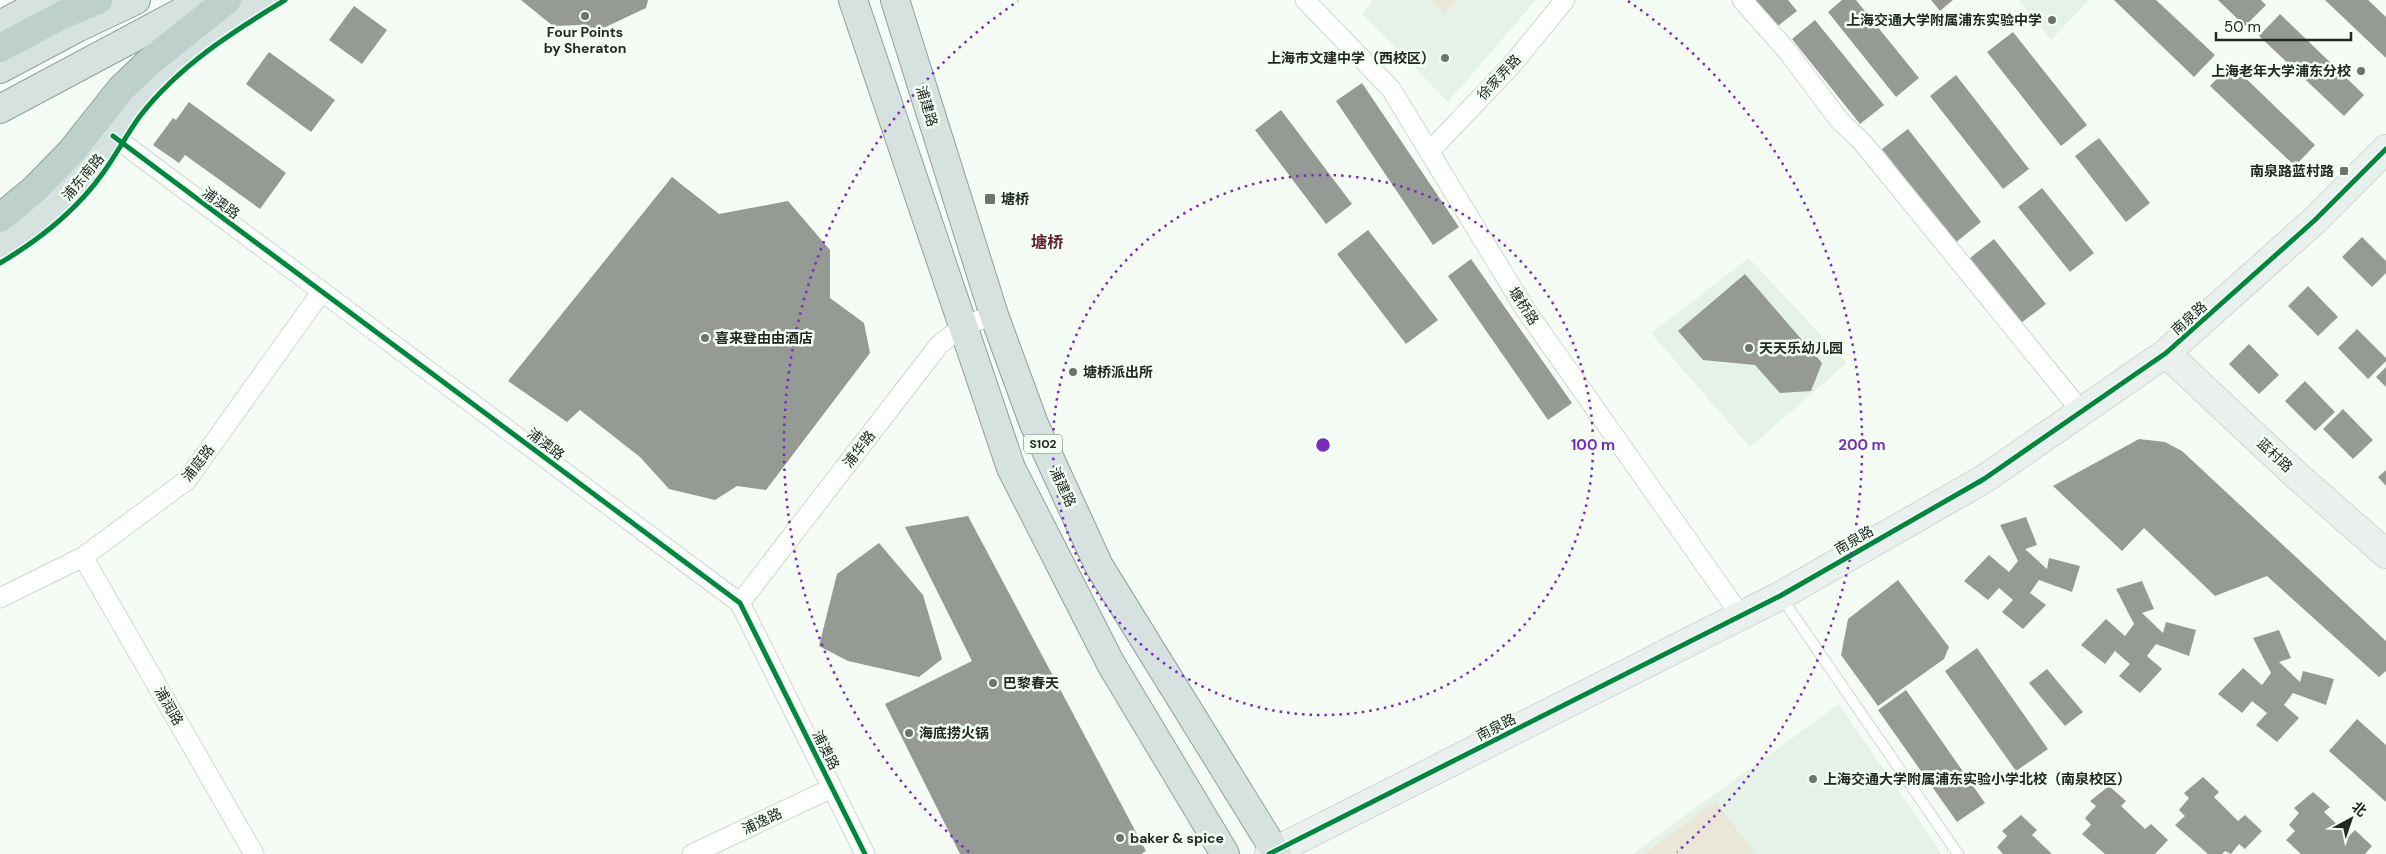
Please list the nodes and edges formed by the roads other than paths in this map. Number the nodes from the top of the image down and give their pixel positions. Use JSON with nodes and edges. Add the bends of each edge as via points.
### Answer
{"nodes":[{"id":1,"x":98,"y":0,"type":"edge"},
{"id":2,"x":136,"y":0,"type":"edge"},
{"id":3,"x":204,"y":0,"type":"edge"},
{"id":4,"x":226,"y":0,"type":"edge"},
{"id":5,"x":262,"y":0,"type":"edge"},
{"id":6,"x":853,"y":0,"type":"edge"},
{"id":7,"x":895,"y":0,"type":"edge"},
{"id":8,"x":1305,"y":0,"type":"edge"},
{"id":9,"x":1565,"y":0,"type":"edge"},
{"id":10,"x":1742,"y":0,"type":"edge"},
{"id":11,"x":56,"y":7,"type":"edge"},
{"id":12,"x":0,"y":25,"type":"edge"},
{"id":13,"x":0,"y":48,"type":"edge"},
{"id":14,"x":0,"y":69,"type":"edge"},
{"id":15,"x":0,"y":109,"type":"edge"},
{"id":16,"x":113,"y":136,"type":"junction"},
{"id":17,"x":2386,"y":149,"type":"edge"},
{"id":18,"x":1430,"y":152,"type":"junction"},
{"id":19,"x":0,"y":218,"type":"edge"},
{"id":20,"x":0,"y":247,"type":"edge"},
{"id":21,"x":322,"y":291,"type":"junction"},
{"id":22,"x":994,"y":315,"type":"junction"},
{"id":23,"x":963,"y":326,"type":"junction"},
{"id":24,"x":2166,"y":353,"type":"junction"},
{"id":25,"x":2082,"y":411,"type":"junction"},
{"id":26,"x":2386,"y":554,"type":"edge"},
{"id":27,"x":83,"y":557,"type":"junction"},
{"id":28,"x":1780,"y":596,"type":"junction"},
{"id":29,"x":0,"y":598,"type":"edge"},
{"id":30,"x":740,"y":603,"type":"junction"},
{"id":31,"x":1741,"y":616,"type":"junction"},
{"id":32,"x":832,"y":788,"type":"junction"},
{"id":33,"x":1274,"y":853,"type":"edge"},
{"id":34,"x":254,"y":854,"type":"edge"},
{"id":35,"x":692,"y":854,"type":"edge"},
{"id":36,"x":865,"y":854,"type":"edge"},
{"id":37,"x":1225,"y":854,"type":"edge"},
{"id":38,"x":1958,"y":854,"type":"edge"}],
"edges":[{"from":1,"to":11,"type":"highway"},
{"from":2,"to":14,"type":"main road"},
{"from":3,"to":15,"type":"main road"},
{"from":4,"to":19,"type":"highway","via":[[121,89],[71,152],[35,189]]},
{"from":5,"to":16,"type":"main road","name":"浦东南路","via":[[206,36],[182,56],[134,103]]},
{"from":6,"to":23,"type":"main road","number":"S102"},
{"from":7,"to":22,"type":"main road","name":"浦建路","number":"S102"},
{"from":8,"to":18,"type":"street","name":"塘桥路","via":[[1381,77]]},
{"from":9,"to":18,"type":"street","name":"徐家弄路","via":[[1510,67]]},
{"from":10,"to":25,"type":"street"},
{"from":11,"to":12,"type":"main road"},
{"from":11,"to":13,"type":"highway"},
{"from":16,"to":20,"type":"main road","name":"浦东南路","via":[[90,168],[61,199],[31,226]]},
{"from":16,"to":21,"type":"street","name":"浦澳路"},
{"from":17,"to":24,"type":"street","name":"南泉路","via":[[2315,220]]},
{"from":18,"to":31,"type":"street","name":"塘桥路","via":[[1525,309]]},
{"from":21,"to":27,"type":"street","name":"浦庭路","via":[[188,480]]},
{"from":21,"to":30,"type":"street","name":"浦澳路"},
{"from":22,"to":23,"type":"street","name":"浦华路"},
{"from":22,"to":33,"type":"main road","name":"浦建路","number":"S102","via":[[1034,424],[1099,566]]},
{"from":23,"to":30,"type":"street","name":"浦华路","via":[[938,345]]},
{"from":23,"to":37,"type":"main road","number":"S102","via":[[1012,468],[1111,664]]},
{"from":24,"to":25,"type":"street","name":"南泉路"},
{"from":24,"to":26,"type":"street","name":"蓝村路"},
{"from":25,"to":28,"type":"street","name":"南泉路","via":[[1984,479]]},
{"from":27,"to":29,"type":"street","name":"浦庭路"},
{"from":27,"to":34,"type":"street","name":"浦润路"},
{"from":28,"to":31,"type":"street","name":"南泉路"},
{"from":28,"to":38,"type":"lane"},
{"from":30,"to":32,"type":"street","name":"浦澳路"},
{"from":31,"to":33,"type":"street","name":"南泉路"},
{"from":32,"to":35,"type":"street","name":"浦逸路"},
{"from":32,"to":36,"type":"street","name":"浦澳路"}]}
